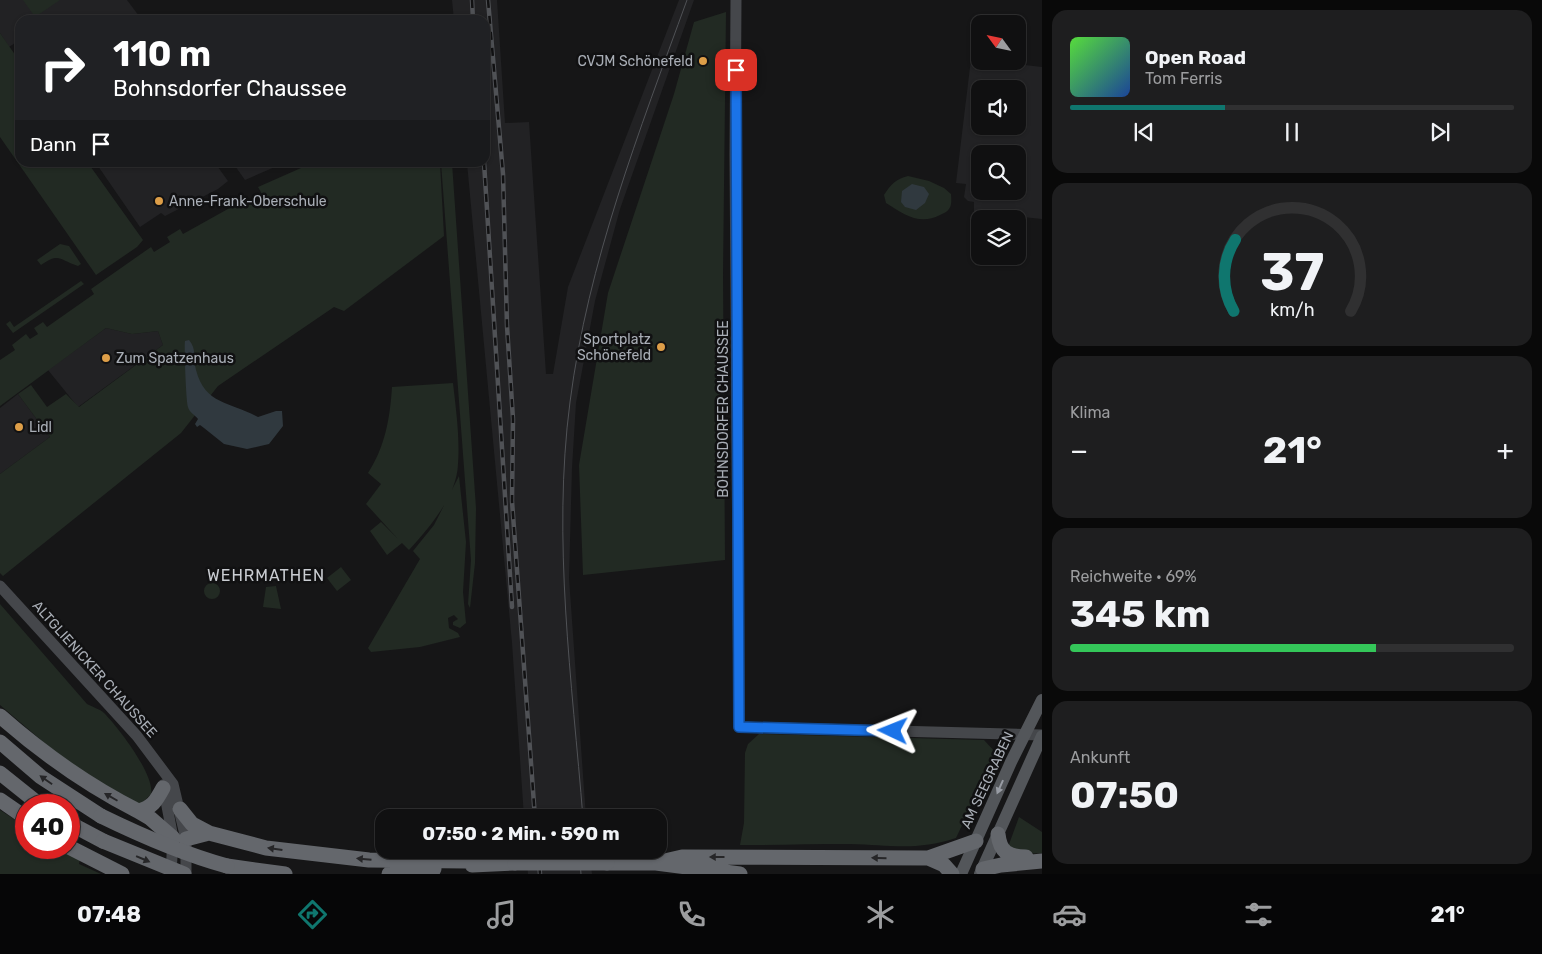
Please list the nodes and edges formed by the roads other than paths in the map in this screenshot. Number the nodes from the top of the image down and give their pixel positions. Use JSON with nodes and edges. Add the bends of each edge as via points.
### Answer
{"nodes":[{"id":1,"x":736,"y":0,"type":"edge"},
{"id":2,"x":0,"y":586,"type":"edge"},
{"id":3,"x":1042,"y":700,"type":"edge"},
{"id":4,"x":0,"y":716,"type":"edge"},
{"id":5,"x":1025,"y":735,"type":"junction"},
{"id":6,"x":1042,"y":735,"type":"edge"},
{"id":7,"x":0,"y":742,"type":"edge"},
{"id":8,"x":0,"y":773,"type":"edge"},
{"id":9,"x":163,"y":781,"type":"junction"},
{"id":10,"x":26,"y":794,"type":"edge"},
{"id":11,"x":0,"y":800,"type":"edge"},
{"id":12,"x":180,"y":809,"type":"junction"},
{"id":13,"x":15,"y":810,"type":"edge"},
{"id":14,"x":138,"y":811,"type":"junction"},
{"id":15,"x":80,"y":828,"type":"edge"},
{"id":16,"x":209,"y":833,"type":"junction"},
{"id":17,"x":996,"y":839,"type":"junction"},
{"id":18,"x":178,"y":841,"type":"junction"},
{"id":19,"x":976,"y":842,"type":"junction"},
{"id":20,"x":80,"y":853,"type":"edge"},
{"id":21,"x":928,"y":858,"type":"junction"},
{"id":22,"x":1042,"y":860,"type":"edge"},
{"id":23,"x":656,"y":863,"type":"junction"},
{"id":24,"x":482,"y":864,"type":"junction"},
{"id":25,"x":186,"y":866,"type":"edge"},
{"id":26,"x":972,"y":872,"type":"edge"},
{"id":27,"x":122,"y":874,"type":"edge"},
{"id":28,"x":285,"y":874,"type":"edge"},
{"id":29,"x":389,"y":874,"type":"edge"},
{"id":30,"x":740,"y":874,"type":"edge"},
{"id":31,"x":952,"y":874,"type":"edge"}],
"edges":[{"from":1,"to":5,"type":"street","name":"BOHNSDORFER CHAUSSEE","via":[[739,727]]},
{"from":2,"to":9,"type":"street","name":"ALTGLIENICKER CHAUSSEE","via":[[137,736]]},
{"from":3,"to":5,"type":"main road","name":"AM SEEGRABEN"},
{"from":14,"to":4,"type":"highway","one_way":true,"via":[[70,772]]},
{"from":5,"to":6,"type":"street"},
{"from":5,"to":19,"type":"main road","name":"AM SEEGRABEN","one_way":true},
{"from":6,"to":17,"type":"main road"},
{"from":28,"to":7,"type":"highway","one_way":true,"bridge":true,"via":[[196,858],[152,841],[101,816],[40,776]]},
{"from":8,"to":10,"type":"highway"},
{"from":9,"to":12,"type":"street","name":"ALTGLIENICKER CHAUSSEE","via":[[172,784]]},
{"from":9,"to":14,"type":"highway","via":[[156,802]]},
{"from":9,"to":18,"type":"street","name":"ALTGLIENICKER CHAUSSEE"},
{"from":11,"to":13,"type":"highway"},
{"from":12,"to":16,"type":"highway","via":[[192,824]]},
{"from":12,"to":18,"type":"street","name":"ALTGLIENICKER CHAUSSEE"},
{"from":14,"to":18,"type":"highway"},
{"from":15,"to":25,"type":"highway","one_way":true,"bridge":true,"via":[[103,840]]},
{"from":16,"to":18,"type":"highway"},
{"from":24,"to":16,"type":"highway","one_way":true,"via":[[466,860],[370,860],[324,855],[266,848]]},
{"from":17,"to":22,"type":"highway","via":[[1005,853],[1012,857]]},
{"from":17,"to":26,"type":"main road"},
{"from":18,"to":25,"type":"street","name":"ALTGLIENICKER CHAUSSEE"},
{"from":18,"to":25,"type":"street","name":"ALTGLIENICKER CHAUSSEE","via":[[171,874]]},
{"from":19,"to":21,"type":"highway"},
{"from":19,"to":26,"type":"main road","name":"AM SEEGRABEN"},
{"from":20,"to":27,"type":"highway"},
{"from":21,"to":23,"type":"highway","one_way":true,"via":[[682,857]]},
{"from":21,"to":31,"type":"highway","via":[[944,865]]},
{"from":22,"to":26,"type":"highway"},
{"from":23,"to":24,"type":"highway","bridge":true},
{"from":23,"to":30,"type":"highway"},
{"from":24,"to":29,"type":"highway"}]}
